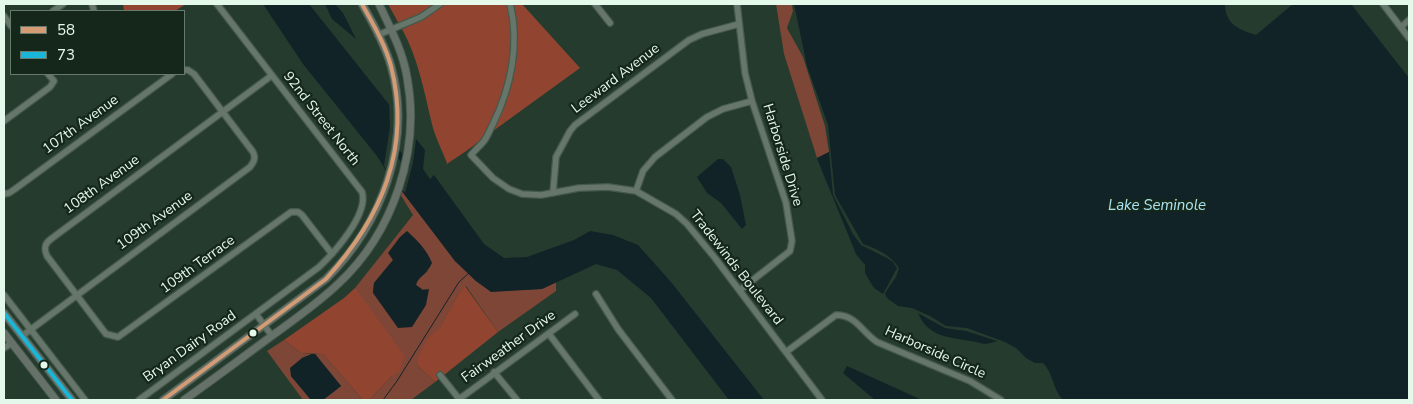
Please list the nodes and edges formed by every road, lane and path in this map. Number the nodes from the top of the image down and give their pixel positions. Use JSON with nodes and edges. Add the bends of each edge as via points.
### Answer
{"nodes":[{"id":1,"x":216,"y":4,"type":"edge"},
{"id":2,"x":362,"y":4,"type":"edge"},
{"id":3,"x":379,"y":4,"type":"edge"},
{"id":4,"x":440,"y":4,"type":"edge"},
{"id":5,"x":510,"y":4,"type":"edge"},
{"id":6,"x":595,"y":4,"type":"edge"},
{"id":7,"x":737,"y":4,"type":"edge"},
{"id":8,"x":1382,"y":4,"type":"edge"},
{"id":9,"x":1409,"y":20,"type":"edge"},
{"id":10,"x":610,"y":22,"type":"dead end"},
{"id":11,"x":739,"y":24,"type":"junction"},
{"id":12,"x":1401,"y":27,"type":"junction"},
{"id":13,"x":391,"y":30,"type":"junction"},
{"id":14,"x":378,"y":35,"type":"junction"},
{"id":15,"x":1409,"y":38,"type":"edge"},
{"id":16,"x":185,"y":70,"type":"edge"},
{"id":17,"x":49,"y":75,"type":"edge"},
{"id":18,"x":171,"y":75,"type":"edge"},
{"id":19,"x":271,"y":76,"type":"junction"},
{"id":20,"x":752,"y":101,"type":"junction"},
{"id":21,"x":223,"y":112,"type":"junction"},
{"id":22,"x":4,"y":121,"type":"edge"},
{"id":23,"x":636,"y":191,"type":"junction"},
{"id":24,"x":553,"y":193,"type":"junction"},
{"id":25,"x":4,"y":194,"type":"edge"},
{"id":26,"x":332,"y":254,"type":"junction"},
{"id":27,"x":740,"y":290,"type":"junction"},
{"id":28,"x":77,"y":294,"type":"junction"},
{"id":29,"x":596,"y":294,"type":"dead end"},
{"id":30,"x":4,"y":295,"type":"edge"},
{"id":31,"x":4,"y":313,"type":"edge"},
{"id":32,"x":256,"y":314,"type":"junction"},
{"id":33,"x":575,"y":314,"type":"dead end"},
{"id":34,"x":264,"y":325,"type":"junction"},
{"id":35,"x":31,"y":328,"type":"junction"},
{"id":36,"x":4,"y":333,"type":"edge"},
{"id":37,"x":549,"y":334,"type":"junction"},
{"id":38,"x":22,"y":336,"type":"junction"},
{"id":39,"x":272,"y":336,"type":"junction"},
{"id":40,"x":12,"y":343,"type":"junction"},
{"id":41,"x":4,"y":348,"type":"edge"},
{"id":42,"x":786,"y":352,"type":"junction"},
{"id":43,"x":494,"y":372,"type":"junction"},
{"id":44,"x":440,"y":375,"type":"dead end"},
{"id":45,"x":56,"y":400,"type":"edge"},
{"id":46,"x":72,"y":400,"type":"edge"},
{"id":47,"x":85,"y":400,"type":"edge"},
{"id":48,"x":139,"y":400,"type":"edge"},
{"id":49,"x":163,"y":400,"type":"edge"},
{"id":50,"x":184,"y":400,"type":"edge"},
{"id":51,"x":459,"y":400,"type":"edge"},
{"id":52,"x":517,"y":400,"type":"edge"},
{"id":53,"x":599,"y":400,"type":"edge"},
{"id":54,"x":672,"y":400,"type":"edge"},
{"id":55,"x":822,"y":400,"type":"edge"},
{"id":56,"x":1001,"y":400,"type":"edge"}],
"edges":[{"from":1,"to":19,"type":"street","name":"92nd Street North"},
{"from":2,"to":14,"type":"main road","name":"Bryan Dairy Road"},
{"from":3,"to":13,"type":"main road"},
{"from":4,"to":13,"type":"street","via":[[421,17]]},
{"from":5,"to":24,"type":"street","name":"Tradewinds Boulevard","via":[[514,38],[509,83],[485,140],[471,155],[508,189],[529,195]]},
{"from":6,"to":10,"type":"street"},
{"from":7,"to":11,"type":"street","name":"Harborside Drive"},
{"from":8,"to":12,"type":"street"},
{"from":9,"to":12,"type":"street"},
{"from":11,"to":20,"type":"street","name":"Harborside Drive"},
{"from":11,"to":24,"type":"street","name":"Leeward Avenue","via":[[688,40],[575,125],[556,156]]},
{"from":12,"to":15,"type":"street"},
{"from":13,"to":14,"type":"street"},
{"from":13,"to":39,"type":"main road","via":[[404,61],[410,110],[408,146],[390,213],[363,257],[339,284]]},
{"from":14,"to":34,"type":"main road","name":"Bryan Dairy Road","via":[[391,64],[398,113],[390,172],[377,207],[357,243],[331,273]]},
{"from":16,"to":21,"type":"street","via":[[194,74]]},
{"from":17,"to":22,"type":"street","via":[[54,81],[50,87]]},
{"from":18,"to":25,"type":"street","name":"107th Avenue","via":[[9,194]]},
{"from":19,"to":21,"type":"street"},
{"from":19,"to":26,"type":"street","name":"92nd Street North","via":[[362,192],[363,205]]},
{"from":20,"to":23,"type":"street","via":[[707,117],[654,157],[643,171]]},
{"from":20,"to":27,"type":"street","name":"Harborside Drive","via":[[786,203],[792,247]]},
{"from":21,"to":28,"type":"street","name":"109th Avenue","via":[[255,156],[250,167]]},
{"from":21,"to":28,"type":"street","name":"108th Avenue","via":[[46,243],[47,256]]},
{"from":23,"to":24,"type":"street","name":"Tradewinds Boulevard","via":[[603,186]]},
{"from":23,"to":27,"type":"street","name":"Tradewinds Boulevard","via":[[683,220]]},
{"from":26,"to":28,"type":"street","name":"109th Terrace","via":[[302,215],[291,212],[118,337],[106,334]]},
{"from":26,"to":32,"type":"street","name":"Bryan Dairy Road"},
{"from":27,"to":42,"type":"street","name":"Tradewinds Boulevard"},
{"from":28,"to":35,"type":"street","name":"109th Avenue"},
{"from":29,"to":54,"type":"street","via":[[618,330]]},
{"from":30,"to":35,"type":"street"},
{"from":31,"to":38,"type":"main road"},
{"from":32,"to":34,"type":"street","name":"Bryan Dairy Road"},
{"from":32,"to":48,"type":"street","name":"Bryan Dairy Road"},
{"from":33,"to":37,"type":"street","name":"Fairweather Drive"},
{"from":34,"to":39,"type":"street","name":"Bryan Dairy Road"},
{"from":34,"to":49,"type":"main road","name":"Bryan Dairy Road"},
{"from":35,"to":38,"type":"street","name":"109th Avenue"},
{"from":35,"to":47,"type":"street"},
{"from":36,"to":40,"type":"main road"},
{"from":37,"to":43,"type":"street","name":"Fairweather Drive"},
{"from":37,"to":53,"type":"street"},
{"from":38,"to":46,"type":"main road"},
{"from":39,"to":50,"type":"main road"},
{"from":40,"to":41,"type":"street"},
{"from":40,"to":45,"type":"main road"},
{"from":42,"to":55,"type":"street","name":"Tradewinds Boulevard"},
{"from":42,"to":56,"type":"street","name":"Harborside Circle","via":[[836,315],[844,315],[877,342],[970,381]]},
{"from":43,"to":51,"type":"street","name":"Fairweather Drive"},
{"from":43,"to":52,"type":"street"},
{"from":44,"to":51,"type":"street"}]}
